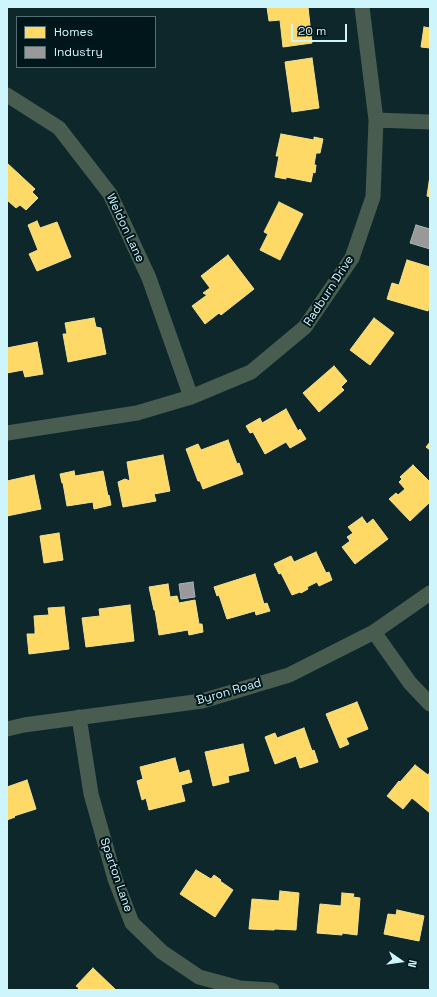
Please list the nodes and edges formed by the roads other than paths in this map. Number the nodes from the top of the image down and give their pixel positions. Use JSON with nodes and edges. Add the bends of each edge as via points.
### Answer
{"nodes":[{"id":1,"x":362,"y":7,"type":"edge"},
{"id":2,"x":7,"y":95,"type":"edge"},
{"id":3,"x":376,"y":120,"type":"junction"},
{"id":4,"x":430,"y":122,"type":"edge"},
{"id":5,"x":191,"y":397,"type":"junction"},
{"id":6,"x":7,"y":433,"type":"edge"},
{"id":7,"x":430,"y":593,"type":"edge"},
{"id":8,"x":374,"y":632,"type":"junction"},
{"id":9,"x":430,"y":704,"type":"edge"},
{"id":10,"x":79,"y":717,"type":"junction"},
{"id":11,"x":7,"y":729,"type":"edge"},
{"id":12,"x":272,"y":990,"type":"edge"}],
"edges":[{"from":1,"to":3,"type":"street","name":"Radburn Drive"},
{"from":2,"to":5,"type":"street","name":"Weldon Lane","via":[[59,128],[110,194],[149,278]]},
{"from":3,"to":4,"type":"street"},
{"from":3,"to":5,"type":"street","name":"Radburn Drive","via":[[373,197],[352,258],[305,328],[251,372]]},
{"from":5,"to":6,"type":"street","name":"Radburn Drive","via":[[136,413]]},
{"from":7,"to":8,"type":"street","name":"Byron Road"},
{"from":8,"to":9,"type":"street","via":[[410,683]]},
{"from":8,"to":10,"type":"street","name":"Byron Road","via":[[289,675],[202,701]]},
{"from":10,"to":11,"type":"street","name":"Byron Road"},
{"from":10,"to":12,"type":"street","name":"Sparton Lane","via":[[91,794],[115,879],[132,923],[162,952],[199,977],[240,988]]}]}
